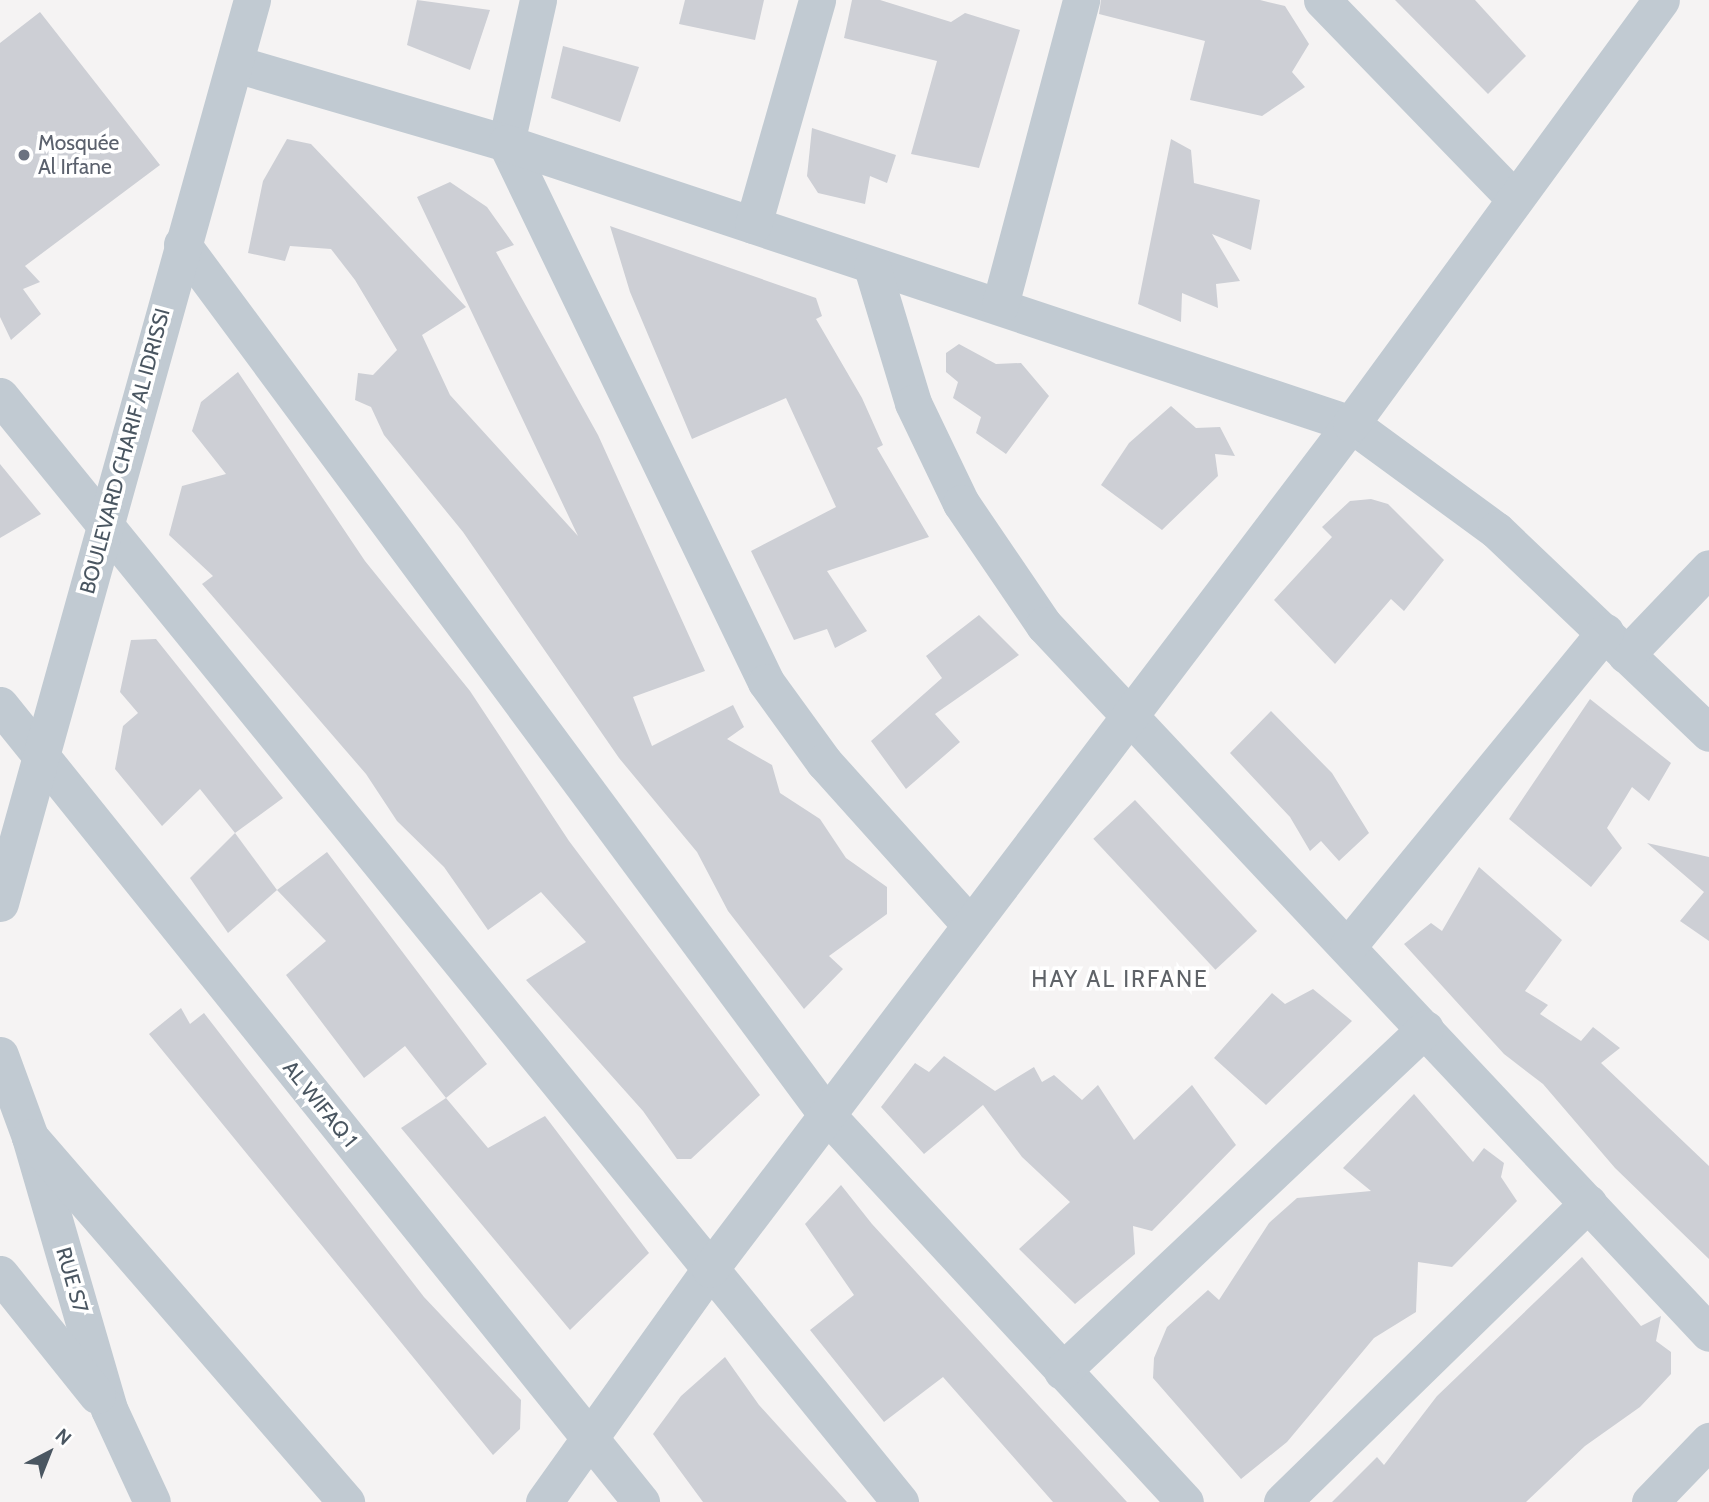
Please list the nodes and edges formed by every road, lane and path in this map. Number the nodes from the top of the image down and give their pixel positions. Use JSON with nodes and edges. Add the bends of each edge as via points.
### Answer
{"nodes":[{"id":1,"x":252,"y":0,"type":"edge"},
{"id":2,"x":538,"y":0,"type":"edge"},
{"id":3,"x":817,"y":0,"type":"edge"},
{"id":4,"x":1081,"y":0,"type":"edge"},
{"id":5,"x":1322,"y":0,"type":"edge"},
{"id":6,"x":1661,"y":0,"type":"edge"},
{"id":7,"x":236,"y":64,"type":"junction"},
{"id":8,"x":506,"y":143,"type":"junction"},
{"id":9,"x":1514,"y":198,"type":"junction"},
{"id":10,"x":753,"y":225,"type":"junction"},
{"id":11,"x":182,"y":244,"type":"junction"},
{"id":12,"x":872,"y":267,"type":"junction"},
{"id":13,"x":1000,"y":305,"type":"junction"},
{"id":14,"x":0,"y":396,"type":"edge"},
{"id":15,"x":1351,"y":424,"type":"junction"},
{"id":16,"x":106,"y":526,"type":"junction"},
{"id":17,"x":1709,"y":568,"type":"edge"},
{"id":18,"x":1615,"y":643,"type":"junction"},
{"id":19,"x":0,"y":705,"type":"edge"},
{"id":20,"x":1124,"y":716,"type":"junction"},
{"id":21,"x":1709,"y":733,"type":"edge"},
{"id":22,"x":40,"y":755,"type":"junction"},
{"id":23,"x":0,"y":903,"type":"edge"},
{"id":24,"x":970,"y":925,"type":"junction"},
{"id":25,"x":1348,"y":946,"type":"junction"},
{"id":26,"x":1425,"y":1029,"type":"junction"},
{"id":27,"x":0,"y":1055,"type":"edge"},
{"id":28,"x":827,"y":1115,"type":"junction"},
{"id":29,"x":30,"y":1137,"type":"junction"},
{"id":30,"x":1588,"y":1203,"type":"junction"},
{"id":31,"x":710,"y":1269,"type":"junction"},
{"id":32,"x":0,"y":1274,"type":"edge"},
{"id":33,"x":1709,"y":1333,"type":"edge"},
{"id":34,"x":1062,"y":1371,"type":"junction"},
{"id":35,"x":108,"y":1409,"type":"junction"},
{"id":36,"x":589,"y":1438,"type":"junction"},
{"id":37,"x":1709,"y":1441,"type":"edge"},
{"id":38,"x":152,"y":1502,"type":"edge"},
{"id":39,"x":346,"y":1502,"type":"edge"},
{"id":40,"x":544,"y":1502,"type":"edge"},
{"id":41,"x":641,"y":1502,"type":"edge"},
{"id":42,"x":900,"y":1502,"type":"edge"},
{"id":43,"x":1185,"y":1502,"type":"edge"},
{"id":44,"x":1282,"y":1502,"type":"edge"},
{"id":45,"x":1650,"y":1502,"type":"edge"}],
"edges":[{"from":1,"to":7,"type":"street","name":"BOULEVARD CHARIF AL IDRISSI"},
{"from":2,"to":8,"type":"street"},
{"from":3,"to":10,"type":"street"},
{"from":4,"to":13,"type":"street"},
{"from":5,"to":9,"type":"street"},
{"from":6,"to":9,"type":"street"},
{"from":7,"to":8,"type":"street"},
{"from":7,"to":11,"type":"street","name":"BOULEVARD CHARIF AL IDRISSI"},
{"from":8,"to":10,"type":"street"},
{"from":8,"to":24,"type":"street","via":[[766,682],[824,762]]},
{"from":9,"to":15,"type":"street"},
{"from":10,"to":12,"type":"street"},
{"from":11,"to":16,"type":"street","name":"BOULEVARD CHARIF AL IDRISSI"},
{"from":11,"to":28,"type":"street"},
{"from":12,"to":13,"type":"street"},
{"from":12,"to":20,"type":"street","via":[[913,403],[961,503],[1044,625]]},
{"from":13,"to":15,"type":"street"},
{"from":14,"to":16,"type":"street"},
{"from":15,"to":18,"type":"street","via":[[1496,530]]},
{"from":15,"to":20,"type":"street"},
{"from":16,"to":22,"type":"street","name":"BOULEVARD CHARIF AL IDRISSI"},
{"from":16,"to":31,"type":"street"},
{"from":17,"to":18,"type":"street"},
{"from":18,"to":21,"type":"street"},
{"from":18,"to":25,"type":"street"},
{"from":19,"to":22,"type":"street","name":"AL WIFAQ 1"},
{"from":20,"to":24,"type":"street"},
{"from":20,"to":25,"type":"street"},
{"from":22,"to":23,"type":"street","name":"BOULEVARD CHARIF AL IDRISSI"},
{"from":22,"to":36,"type":"street","name":"AL WIFAQ 1"},
{"from":24,"to":28,"type":"street"},
{"from":25,"to":26,"type":"street"},
{"from":26,"to":30,"type":"street"},
{"from":26,"to":34,"type":"street"},
{"from":27,"to":29,"type":"street","name":"RUE S7"},
{"from":28,"to":31,"type":"street"},
{"from":28,"to":34,"type":"street"},
{"from":29,"to":35,"type":"street","name":"RUE S7"},
{"from":29,"to":39,"type":"street"},
{"from":30,"to":33,"type":"street"},
{"from":30,"to":44,"type":"street"},
{"from":31,"to":36,"type":"street"},
{"from":31,"to":42,"type":"street"},
{"from":32,"to":35,"type":"street"},
{"from":34,"to":43,"type":"street"},
{"from":35,"to":38,"type":"street","name":"RUE S7"},
{"from":36,"to":40,"type":"street"},
{"from":36,"to":41,"type":"street","name":"AL WIFAQ 1"},
{"from":37,"to":45,"type":"street"}]}
